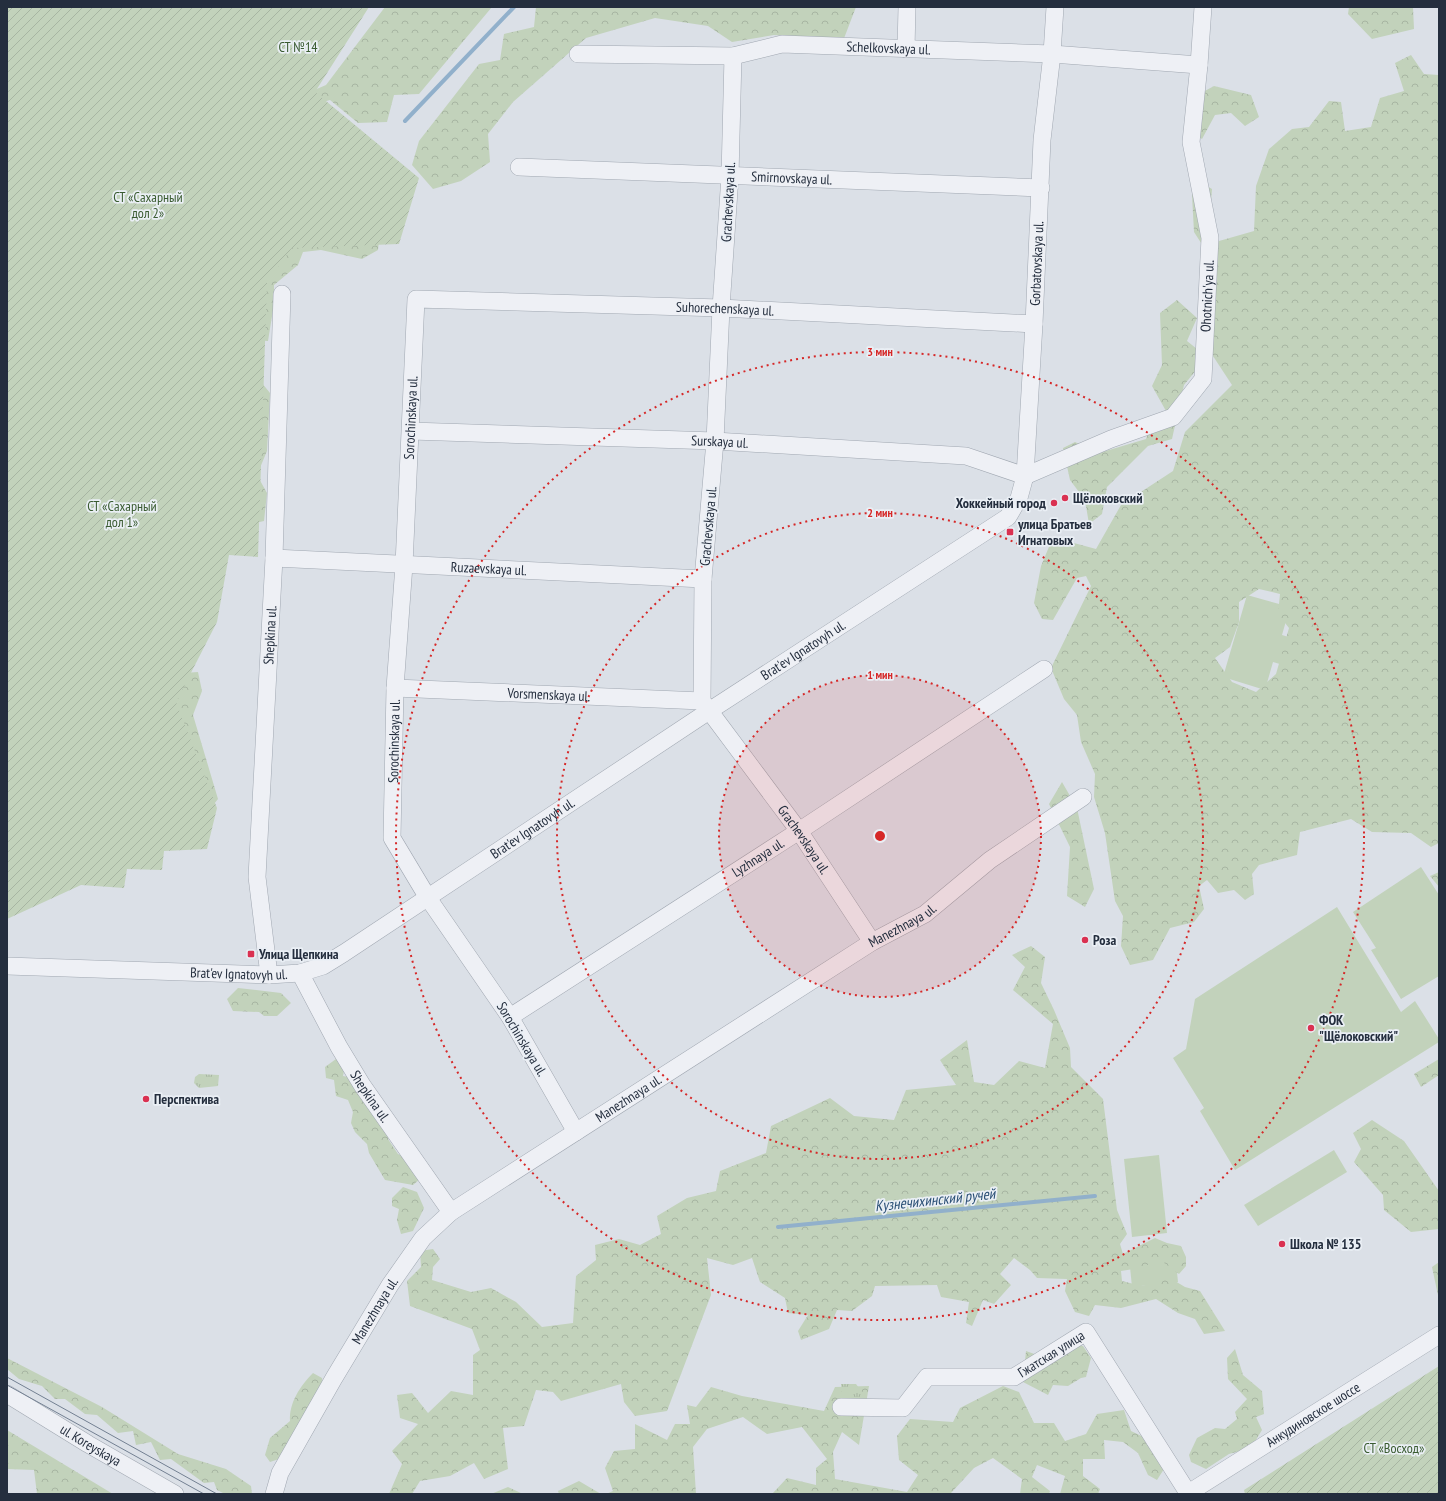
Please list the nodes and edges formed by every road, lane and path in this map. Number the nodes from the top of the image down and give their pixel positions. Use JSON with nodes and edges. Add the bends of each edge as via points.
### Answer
{"nodes":[{"id":1,"x":907,"y":7,"type":"edge"},
{"id":2,"x":1055,"y":7,"type":"edge"},
{"id":3,"x":1203,"y":7,"type":"edge"},
{"id":4,"x":906,"y":49,"type":"junction"},
{"id":5,"x":578,"y":54,"type":"dead end"},
{"id":6,"x":1052,"y":54,"type":"junction"},
{"id":7,"x":733,"y":56,"type":"junction"},
{"id":8,"x":1199,"y":66,"type":"junction"},
{"id":9,"x":519,"y":167,"type":"dead end"},
{"id":10,"x":730,"y":176,"type":"junction"},
{"id":11,"x":1041,"y":188,"type":"junction"},
{"id":12,"x":282,"y":294,"type":"dead end"},
{"id":13,"x":416,"y":299,"type":"joint"},
{"id":14,"x":721,"y":308,"type":"junction"},
{"id":15,"x":1034,"y":324,"type":"junction"},
{"id":16,"x":411,"y":431,"type":"junction"},
{"id":17,"x":715,"y":442,"type":"junction"},
{"id":18,"x":1025,"y":476,"type":"junction"},
{"id":19,"x":1008,"y":517,"type":"joint"},
{"id":20,"x":274,"y":558,"type":"junction"},
{"id":21,"x":404,"y":565,"type":"junction"},
{"id":22,"x":703,"y":579,"type":"junction"},
{"id":23,"x":1044,"y":669,"type":"dead end"},
{"id":24,"x":395,"y":688,"type":"junction"},
{"id":25,"x":706,"y":706,"type":"junction"},
{"id":26,"x":1083,"y":797,"type":"dead end"},
{"id":27,"x":799,"y":831,"type":"junction"},
{"id":28,"x":428,"y":898,"type":"junction"},
{"id":29,"x":872,"y":942,"type":"junction"},
{"id":30,"x":7,"y":966,"type":"edge"},
{"id":31,"x":300,"y":973,"type":"junction"},
{"id":32,"x":269,"y":975,"type":"junction"},
{"id":33,"x":510,"y":1016,"type":"junction"},
{"id":34,"x":576,"y":1132,"type":"junction"},
{"id":35,"x":451,"y":1212,"type":"junction"},
{"id":36,"x":1439,"y":1335,"type":"edge"},
{"id":37,"x":7,"y":1394,"type":"edge"},
{"id":38,"x":841,"y":1407,"type":"dead end"},
{"id":39,"x":174,"y":1494,"type":"edge"},
{"id":40,"x":274,"y":1494,"type":"edge"},
{"id":41,"x":1188,"y":1494,"type":"edge"}],
"edges":[{"from":1,"to":4,"type":"street"},
{"from":2,"to":6,"type":"street","name":"Gorbatovskaya ul."},
{"from":3,"to":8,"type":"street","name":"Ohotnich'ya ul."},
{"from":4,"to":6,"type":"street","name":"Schelkovskaya ul."},
{"from":4,"to":7,"type":"street","name":"Schelkovskaya ul.","via":[[782,44]]},
{"from":5,"to":7,"type":"street","name":"Schelkovskaya ul."},
{"from":6,"to":8,"type":"street","name":"Schelkovskaya ul."},
{"from":6,"to":11,"type":"street","name":"Gorbatovskaya ul.","via":[[1042,140]]},
{"from":7,"to":10,"type":"street","name":"Grachevskaya ul."},
{"from":8,"to":18,"type":"street","name":"Ohotnich'ya ul.","via":[[1190,142],[1210,238],[1203,379],[1173,417],[1111,439]]},
{"from":9,"to":10,"type":"street","name":"Smirnovskaya ul."},
{"from":10,"to":11,"type":"street","name":"Smirnovskaya ul."},
{"from":10,"to":14,"type":"street","name":"Grachevskaya ul."},
{"from":11,"to":15,"type":"street","name":"Gorbatovskaya ul."},
{"from":12,"to":20,"type":"street","name":"Shepkina ul."},
{"from":13,"to":14,"type":"street","name":"Suhorechenskaya ul."},
{"from":13,"to":16,"type":"street","name":"Sorochinskaya ul."},
{"from":14,"to":15,"type":"street","name":"Suhorechenskaya ul."},
{"from":14,"to":17,"type":"street","name":"Grachevskaya ul."},
{"from":15,"to":18,"type":"street","name":"Gorbatovskaya ul."},
{"from":16,"to":17,"type":"street","name":"Surskaya ul."},
{"from":16,"to":21,"type":"street","name":"Sorochinskaya ul."},
{"from":17,"to":18,"type":"street","name":"Surskaya ul.","via":[[966,456]]},
{"from":17,"to":22,"type":"street","name":"Grachevskaya ul."},
{"from":18,"to":19,"type":"street","name":"Gorbatovskaya ul."},
{"from":19,"to":25,"type":"street","name":"Brat'ev Ignatovyh ul."},
{"from":20,"to":21,"type":"street","name":"Ruzaevskaya ul."},
{"from":20,"to":32,"type":"street","name":"Shepkina ul.","via":[[257,877]]},
{"from":21,"to":22,"type":"street","name":"Ruzaevskaya ul."},
{"from":21,"to":24,"type":"street","name":"Sorochinskaya ul."},
{"from":22,"to":25,"type":"street","name":"Grachevskaya ul."},
{"from":23,"to":27,"type":"street","name":"Lyzhnaya ul."},
{"from":24,"to":25,"type":"street","name":"Vorsmenskaya ul."},
{"from":24,"to":28,"type":"street","name":"Sorochinskaya ul.","via":[[392,838]]},
{"from":25,"to":27,"type":"street","name":"Grachevskaya ul."},
{"from":25,"to":28,"type":"street","name":"Brat'ev Ignatovyh ul."},
{"from":26,"to":29,"type":"street","name":"Manezhnaya ul.","via":[[990,860],[925,914]]},
{"from":27,"to":29,"type":"street","name":"Grachevskaya ul."},
{"from":27,"to":33,"type":"street","name":"Lyzhnaya ul."},
{"from":28,"to":31,"type":"street","name":"Brat'ev Ignatovyh ul.","via":[[323,966]]},
{"from":28,"to":33,"type":"street","name":"Sorochinskaya ul."},
{"from":29,"to":34,"type":"street","name":"Manezhnaya ul."},
{"from":30,"to":32,"type":"street","name":"Brat'ev Ignatovyh ul."},
{"from":31,"to":32,"type":"street","name":"Brat'ev Ignatovyh ul."},
{"from":31,"to":35,"type":"street","name":"Shepkina ul.","via":[[362,1085]]},
{"from":33,"to":34,"type":"street","name":"Sorochinskaya ul."},
{"from":34,"to":35,"type":"street","name":"Manezhnaya ul."},
{"from":35,"to":40,"type":"street","name":"Manezhnaya ul.","via":[[423,1238],[390,1285],[280,1473]]},
{"from":36,"to":41,"type":"street","name":"Анкудиновское шоссе"},
{"from":37,"to":39,"type":"street","name":"ul. Koreyskaya"},
{"from":38,"to":41,"type":"street","name":"Гжатская улица","via":[[903,1408],[927,1377],[1014,1377],[1086,1332]]}]}
